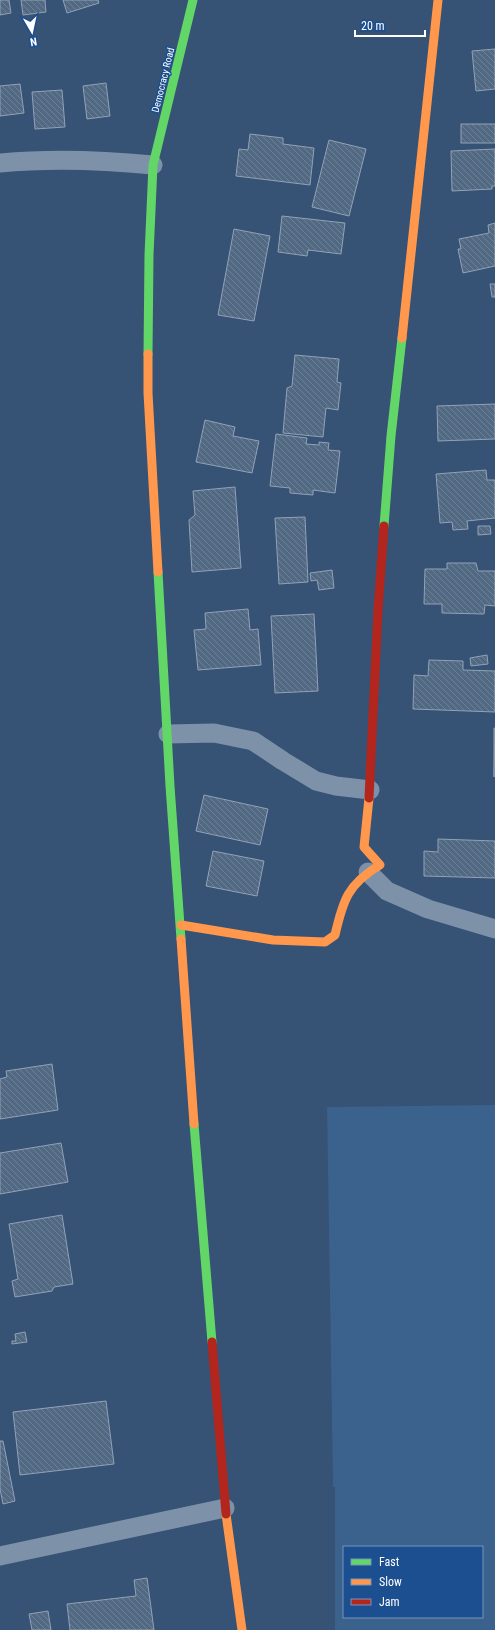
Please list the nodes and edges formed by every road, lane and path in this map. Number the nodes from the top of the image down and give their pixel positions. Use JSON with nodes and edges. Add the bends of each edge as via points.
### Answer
{"nodes":[{"id":1,"x":194,"y":0,"type":"edge"},
{"id":2,"x":438,"y":0,"type":"edge"},
{"id":3,"x":0,"y":163,"type":"edge"},
{"id":4,"x":153,"y":165,"type":"junction"},
{"id":5,"x":168,"y":734,"type":"junction"},
{"id":6,"x":370,"y":790,"type":"junction"},
{"id":7,"x":368,"y":872,"type":"junction"},
{"id":8,"x":181,"y":925,"type":"junction"},
{"id":9,"x":495,"y":929,"type":"edge"},
{"id":10,"x":224,"y":1508,"type":"junction"},
{"id":11,"x":0,"y":1556,"type":"edge"},
{"id":12,"x":242,"y":1630,"type":"edge"}],
"edges":[{"from":1,"to":4,"type":"street","name":"Democracy Road"},
{"from":2,"to":6,"type":"street","via":[[391,436],[378,610]]},
{"from":3,"to":4,"type":"street","via":[[98,160]]},
{"from":4,"to":5,"type":"street","name":"Democracy Road","via":[[149,255],[148,393]]},
{"from":5,"to":6,"type":"street","via":[[214,733],[253,741],[316,781]]},
{"from":5,"to":8,"type":"street","name":"Democracy Road"},
{"from":6,"to":7,"type":"street","via":[[364,847],[380,865]]},
{"from":7,"to":8,"type":"street","via":[[354,884],[341,909],[334,935],[325,942],[273,940]]},
{"from":7,"to":9,"type":"street","via":[[387,891],[428,909]]},
{"from":8,"to":10,"type":"street","name":"Democracy Road"},
{"from":10,"to":11,"type":"street"},
{"from":10,"to":12,"type":"street","name":"Democracy Road"}]}
